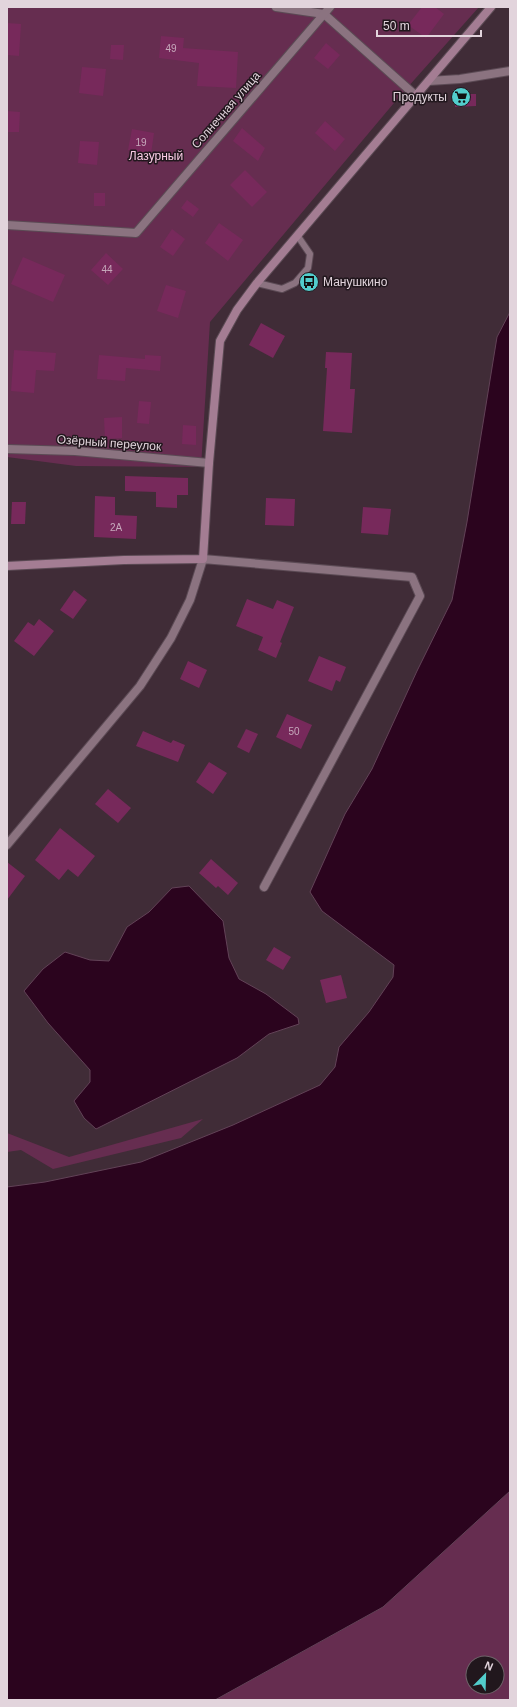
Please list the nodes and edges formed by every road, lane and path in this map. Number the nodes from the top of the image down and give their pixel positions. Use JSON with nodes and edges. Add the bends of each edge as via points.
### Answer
{"nodes":[{"id":1,"x":276,"y":7,"type":"edge"},
{"id":2,"x":330,"y":7,"type":"edge"},
{"id":3,"x":491,"y":7,"type":"edge"},
{"id":4,"x":324,"y":14,"type":"junction"},
{"id":5,"x":510,"y":71,"type":"edge"},
{"id":6,"x":429,"y":81,"type":"junction"},
{"id":7,"x":416,"y":95,"type":"junction"},
{"id":8,"x":7,"y":225,"type":"edge"},
{"id":9,"x":297,"y":235,"type":"junction"},
{"id":10,"x":257,"y":283,"type":"junction"},
{"id":11,"x":7,"y":449,"type":"edge"},
{"id":12,"x":209,"y":463,"type":"junction"},
{"id":13,"x":203,"y":559,"type":"junction"},
{"id":14,"x":7,"y":566,"type":"edge"},
{"id":15,"x":7,"y":845,"type":"edge"},
{"id":16,"x":264,"y":887,"type":"dead end"}],
"edges":[{"from":1,"to":4,"type":"street"},
{"from":2,"to":4,"type":"street"},
{"from":3,"to":6,"type":"street"},
{"from":4,"to":7,"type":"street"},
{"from":4,"to":8,"type":"street","name":"Солнечная улица","via":[[136,233]]},
{"from":5,"to":6,"type":"street"},
{"from":6,"to":7,"type":"street"},
{"from":7,"to":9,"type":"street"},
{"from":9,"to":10,"type":"street"},
{"from":9,"to":10,"type":"lane","via":[[310,254],[308,268],[295,283],[282,289]]},
{"from":10,"to":12,"type":"street","via":[[237,310],[220,341]]},
{"from":11,"to":12,"type":"street","name":"Озёрный переулок","via":[[75,451]]},
{"from":12,"to":13,"type":"street"},
{"from":13,"to":14,"type":"street"},
{"from":13,"to":15,"type":"street","via":[[190,600],[171,638],[140,686]]},
{"from":13,"to":16,"type":"street","via":[[412,577],[420,596]]}]}
